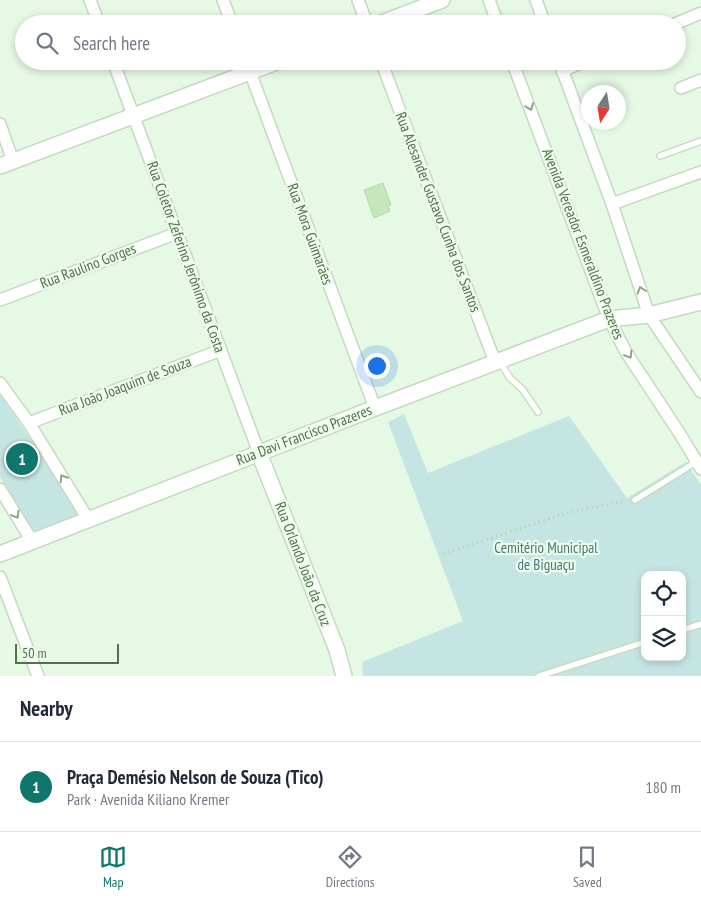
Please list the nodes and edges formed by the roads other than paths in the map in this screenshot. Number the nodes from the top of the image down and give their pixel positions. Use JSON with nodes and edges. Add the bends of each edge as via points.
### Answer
{"nodes":[{"id":1,"x":90,"y":0,"type":"edge"},
{"id":2,"x":223,"y":0,"type":"edge"},
{"id":3,"x":358,"y":0,"type":"edge"},
{"id":4,"x":442,"y":0,"type":"edge"},
{"id":5,"x":489,"y":0,"type":"edge"},
{"id":6,"x":536,"y":0,"type":"edge"},
{"id":7,"x":701,"y":13,"type":"edge"},
{"id":8,"x":96,"y":15,"type":"edge"},
{"id":9,"x":229,"y":15,"type":"edge"},
{"id":10,"x":364,"y":15,"type":"edge"},
{"id":11,"x":403,"y":15,"type":"edge"},
{"id":12,"x":495,"y":15,"type":"edge"},
{"id":13,"x":542,"y":15,"type":"edge"},
{"id":14,"x":686,"y":19,"type":"edge"},
{"id":15,"x":116,"y":70,"type":"edge"},
{"id":16,"x":241,"y":70,"type":"edge"},
{"id":17,"x":249,"y":70,"type":"edge"},
{"id":18,"x":384,"y":70,"type":"edge"},
{"id":19,"x":515,"y":70,"type":"edge"},
{"id":20,"x":562,"y":70,"type":"edge"},
{"id":21,"x":701,"y":80,"type":"edge"},
{"id":22,"x":681,"y":88,"type":"dead end"},
{"id":23,"x":133,"y":116,"type":"junction"},
{"id":24,"x":0,"y":124,"type":"edge"},
{"id":25,"x":701,"y":141,"type":"edge"},
{"id":26,"x":660,"y":156,"type":"dead end"},
{"id":27,"x":7,"y":164,"type":"edge"},
{"id":28,"x":701,"y":172,"type":"edge"},
{"id":29,"x":612,"y":204,"type":"junction"},
{"id":30,"x":177,"y":233,"type":"junction"},
{"id":31,"x":0,"y":300,"type":"edge"},
{"id":32,"x":701,"y":302,"type":"edge"},
{"id":33,"x":649,"y":315,"type":"junction"},
{"id":34,"x":609,"y":319,"type":"junction"},
{"id":35,"x":221,"y":350,"type":"junction"},
{"id":36,"x":497,"y":361,"type":"junction"},
{"id":37,"x":0,"y":383,"type":"edge"},
{"id":38,"x":701,"y":392,"type":"edge"},
{"id":39,"x":375,"y":408,"type":"junction"},
{"id":40,"x":538,"y":412,"type":"dead end"},
{"id":41,"x":29,"y":423,"type":"junction"},
{"id":42,"x":259,"y":453,"type":"junction"},
{"id":43,"x":698,"y":466,"type":"edge"},
{"id":44,"x":0,"y":490,"type":"edge"},
{"id":45,"x":635,"y":500,"type":"road end"},
{"id":46,"x":88,"y":519,"type":"junction"},
{"id":47,"x":32,"y":541,"type":"junction"},
{"id":48,"x":0,"y":554,"type":"edge"},
{"id":49,"x":0,"y":577,"type":"edge"},
{"id":50,"x":701,"y":624,"type":"edge"},
{"id":51,"x":686,"y":629,"type":"edge"},
{"id":52,"x":641,"y":643,"type":"edge"},
{"id":53,"x":38,"y":676,"type":"edge"},
{"id":54,"x":344,"y":676,"type":"edge"},
{"id":55,"x":539,"y":676,"type":"edge"}],
"edges":[{"from":1,"to":8,"type":"street"},
{"from":2,"to":9,"type":"street"},
{"from":3,"to":10,"type":"street"},
{"from":4,"to":11,"type":"street"},
{"from":5,"to":12,"type":"street"},
{"from":6,"to":13,"type":"street"},
{"from":7,"to":14,"type":"street"},
{"from":15,"to":23,"type":"street","name":"Rua Coletor Zeferino Jerônimo da Costa"},
{"from":16,"to":23,"type":"street"},
{"from":17,"to":39,"type":"street","name":"Rua Mora Guimarães"},
{"from":18,"to":36,"type":"street","name":"Rua Alesander Gustavo Cunha dos Santos"},
{"from":19,"to":34,"type":"street","name":"Avenida Vereador Esmeraldino Prazeres","one_way":true},
{"from":20,"to":29,"type":"street"},
{"from":21,"to":22,"type":"street"},
{"from":23,"to":27,"type":"street"},
{"from":23,"to":30,"type":"street","name":"Rua Coletor Zeferino Jerônimo da Costa"},
{"from":24,"to":27,"type":"street"},
{"from":25,"to":26,"type":"lane"},
{"from":28,"to":29,"type":"street"},
{"from":33,"to":29,"type":"street","one_way":true},
{"from":30,"to":31,"type":"street","name":"Rua Raulino Gorges"},
{"from":30,"to":35,"type":"street","name":"Rua Coletor Zeferino Jerônimo da Costa"},
{"from":32,"to":33,"type":"street","name":"Rua Davi Francisco Prazeres"},
{"from":33,"to":34,"type":"street","name":"Rua Davi Francisco Prazeres"},
{"from":33,"to":38,"type":"street"},
{"from":34,"to":36,"type":"street","name":"Rua Davi Francisco Prazeres"},
{"from":34,"to":43,"type":"street","name":"Avenida Vereador Esmeraldino Prazeres","one_way":true},
{"from":35,"to":41,"type":"street","name":"Rua João Joaquim de Souza"},
{"from":35,"to":42,"type":"street","name":"Rua Coletor Zeferino Jerônimo da Costa"},
{"from":36,"to":39,"type":"street","name":"Rua Davi Francisco Prazeres"},
{"from":36,"to":40,"type":"lane"},
{"from":37,"to":41,"type":"street"},
{"from":39,"to":42,"type":"street","name":"Rua Davi Francisco Prazeres"},
{"from":46,"to":41,"type":"street","one_way":true},
{"from":42,"to":46,"type":"street","name":"Rua Davi Francisco Prazeres"},
{"from":42,"to":54,"type":"street","name":"Rua Orlando João da Cruz","via":[[339,655]]},
{"from":43,"to":45,"type":"lane"},
{"from":44,"to":47,"type":"street","one_way":true},
{"from":46,"to":47,"type":"street","name":"Rua Davi Francisco Prazeres"},
{"from":47,"to":48,"type":"street","name":"Rua Davi Francisco Prazeres"},
{"from":49,"to":53,"type":"street"},
{"from":50,"to":51,"type":"lane"},
{"from":52,"to":55,"type":"lane"}]}
